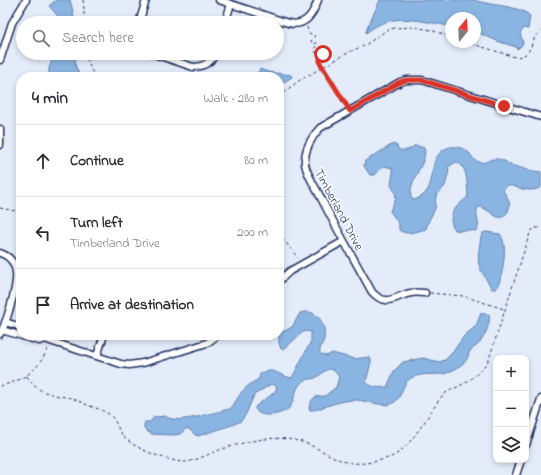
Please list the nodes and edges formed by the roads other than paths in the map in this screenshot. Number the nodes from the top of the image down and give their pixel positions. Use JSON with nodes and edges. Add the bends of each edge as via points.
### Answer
{"nodes":[{"id":1,"x":26,"y":0,"type":"edge"},
{"id":2,"x":146,"y":0,"type":"edge"},
{"id":3,"x":219,"y":0,"type":"edge"},
{"id":4,"x":318,"y":0,"type":"edge"},
{"id":5,"x":231,"y":4,"type":"junction"},
{"id":6,"x":16,"y":16,"type":"edge"},
{"id":7,"x":16,"y":16,"type":"edge"},
{"id":8,"x":141,"y":16,"type":"edge"},
{"id":9,"x":227,"y":16,"type":"edge"},
{"id":10,"x":268,"y":16,"type":"edge"},
{"id":11,"x":284,"y":21,"type":"edge"},
{"id":12,"x":0,"y":60,"type":"edge"},
{"id":13,"x":172,"y":60,"type":"edge"},
{"id":14,"x":210,"y":60,"type":"edge"},
{"id":15,"x":541,"y":117,"type":"edge"},
{"id":16,"x":0,"y":129,"type":"edge"},
{"id":17,"x":0,"y":145,"type":"edge"},
{"id":18,"x":344,"y":242,"type":"junction"},
{"id":19,"x":0,"y":253,"type":"edge"},
{"id":20,"x":16,"y":272,"type":"edge"},
{"id":21,"x":284,"y":276,"type":"edge"},
{"id":22,"x":16,"y":285,"type":"edge"},
{"id":23,"x":425,"y":293,"type":"road end"},
{"id":24,"x":5,"y":322,"type":"junction"},
{"id":25,"x":16,"y":326,"type":"edge"},
{"id":26,"x":1,"y":332,"type":"edge"},
{"id":27,"x":16,"y":336,"type":"edge"},
{"id":28,"x":52,"y":340,"type":"edge"},
{"id":29,"x":102,"y":340,"type":"edge"},
{"id":30,"x":211,"y":340,"type":"edge"},
{"id":31,"x":97,"y":356,"type":"junction"},
{"id":32,"x":541,"y":399,"type":"edge"},
{"id":33,"x":529,"y":436,"type":"edge"},
{"id":34,"x":520,"y":463,"type":"edge"},
{"id":35,"x":516,"y":475,"type":"edge"}],
"edges":[{"from":1,"to":6,"type":"street"},
{"from":2,"to":8,"type":"street"},
{"from":3,"to":5,"type":"street"},
{"from":4,"to":11,"type":"street","via":[[313,13],[306,21],[298,24]]},
{"from":5,"to":9,"type":"street"},
{"from":5,"to":10,"type":"street"},
{"from":7,"to":12,"type":"street"},
{"from":13,"to":14,"type":"street","via":[[193,67]]},
{"from":15,"to":18,"type":"street","name":"Timberland Drive","via":[[414,79],[400,82],[320,128],[308,148],[305,163]]},
{"from":16,"to":17,"type":"street"},
{"from":18,"to":21,"type":"street"},
{"from":18,"to":23,"type":"street","name":"Timberland Drive","via":[[376,296],[392,300],[410,293]]},
{"from":19,"to":20,"type":"street","via":[[11,260]]},
{"from":22,"to":24,"type":"street"},
{"from":24,"to":25,"type":"street"},
{"from":24,"to":26,"type":"street"},
{"from":26,"to":27,"type":"street"},
{"from":28,"to":31,"type":"street"},
{"from":29,"to":31,"type":"street"},
{"from":30,"to":31,"type":"street","via":[[143,363],[129,365]]},
{"from":32,"to":33,"type":"street"},
{"from":34,"to":35,"type":"street"}]}
